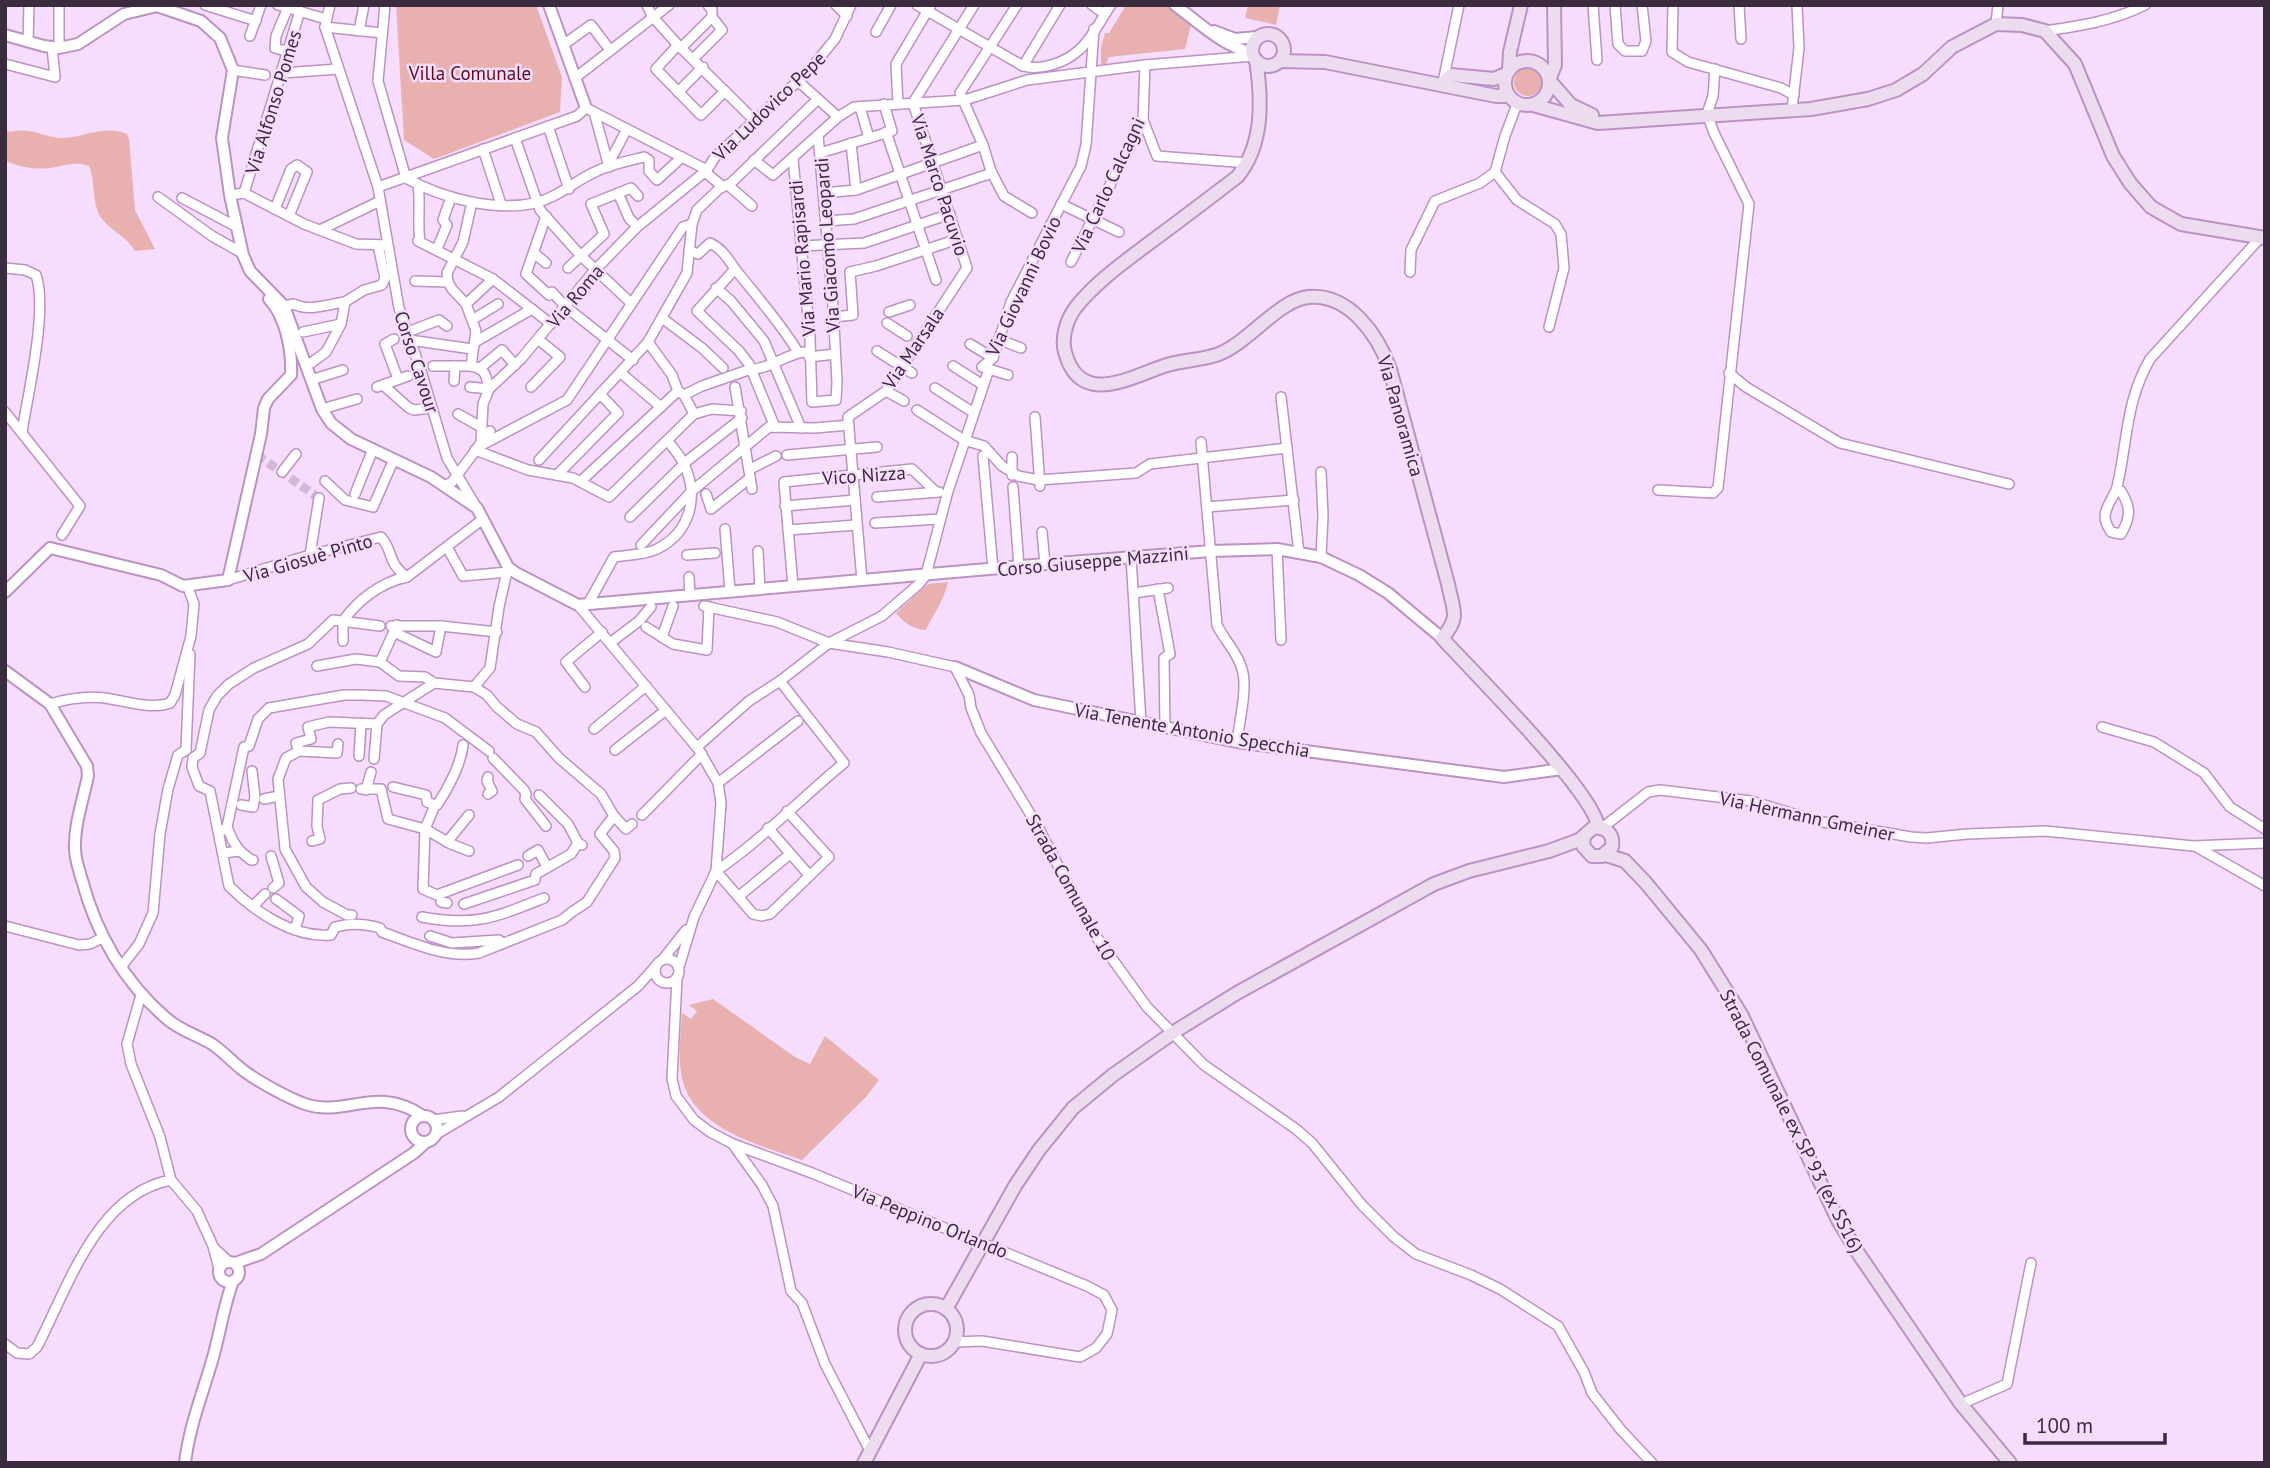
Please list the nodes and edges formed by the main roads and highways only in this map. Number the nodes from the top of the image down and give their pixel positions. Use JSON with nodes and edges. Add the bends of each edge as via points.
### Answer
{"nodes":[{"id":1,"x":1521,"y":5,"type":"edge"},
{"id":2,"x":1554,"y":5,"type":"edge"},
{"id":3,"x":1282,"y":41,"type":"junction"},
{"id":4,"x":1254,"y":56,"type":"junction"},
{"id":5,"x":1278,"y":62,"type":"junction"},
{"id":6,"x":1325,"y":62,"type":"junction"},
{"id":7,"x":1507,"y":72,"type":"junction"},
{"id":8,"x":1549,"y":80,"type":"junction"},
{"id":9,"x":1442,"y":84,"type":"junction"},
{"id":10,"x":1513,"y":100,"type":"junction"},
{"id":11,"x":1533,"y":105,"type":"junction"},
{"id":12,"x":1259,"y":106,"type":"junction"},
{"id":13,"x":1616,"y":121,"type":"junction"},
{"id":14,"x":2263,"y":238,"type":"edge"},
{"id":15,"x":1442,"y":638,"type":"joint"},
{"id":16,"x":1593,"y":830,"type":"junction"},
{"id":17,"x":1613,"y":841,"type":"junction"},
{"id":18,"x":1549,"y":851,"type":"junction"},
{"id":19,"x":1587,"y":852,"type":"junction"},
{"id":20,"x":1606,"y":855,"type":"junction"},
{"id":21,"x":1646,"y":883,"type":"junction"},
{"id":22,"x":946,"y":1309,"type":"junction"},
{"id":23,"x":920,"y":1354,"type":"junction"},
{"id":24,"x":867,"y":1457,"type":"edge"},
{"id":25,"x":2010,"y":1463,"type":"edge"}],
"edges":[{"from":1,"to":7,"type":"main road"},
{"from":2,"to":8,"type":"main road","via":[[1555,65]]},
{"from":3,"to":4,"type":"main road","via":[[1273,34],[1262,34],[1252,45]]},
{"from":3,"to":5,"type":"main road","via":[[1285,51]]},
{"from":3,"to":6,"type":"main road"},
{"from":4,"to":5,"type":"main road","via":[[1266,66]]},
{"from":4,"to":12,"type":"main road"},
{"from":5,"to":6,"type":"main road"},
{"from":5,"to":12,"type":"main road","via":[[1270,71]]},
{"from":6,"to":9,"type":"main road"},
{"from":7,"to":8,"type":"main road","via":[[1521,61],[1536,62]]},
{"from":7,"to":9,"type":"main road","via":[[1494,79],[1451,75]]},
{"from":7,"to":10,"type":"main road","via":[[1504,82]]},
{"from":8,"to":11,"type":"main road","via":[[1544,98]]},
{"from":8,"to":13,"type":"main road","via":[[1571,105]]},
{"from":9,"to":10,"type":"main road"},
{"from":10,"to":11,"type":"main road"},
{"from":11,"to":13,"type":"main road","via":[[1598,123]]},
{"from":12,"to":15,"type":"main road","name":"Via Panoramica","via":[[1256,139],[1248,163],[1237,177],[1117,268],[1073,310],[1065,329],[1067,361],[1083,380],[1116,384],[1168,365],[1219,354],[1245,340],[1286,305],[1306,297],[1340,303],[1373,332],[1390,369],[1455,620]]},
{"from":13,"to":14,"type":"main road","via":[[1811,109],[1868,99],[1896,90],[1923,74],[1952,47],[1996,24],[2022,25],[2045,31],[2075,64],[2113,156],[2151,207],[2181,224]]},
{"from":15,"to":16,"type":"main road","name":"Corso Giuseppe Mazzini","via":[[1562,769],[1588,803]]},
{"from":16,"to":17,"type":"main road","via":[[1608,832]]},
{"from":16,"to":18,"type":"main road"},
{"from":16,"to":19,"type":"main road","via":[[1583,846]]},
{"from":17,"to":20,"type":"main road"},
{"from":17,"to":21,"type":"main road","name":"Strada Comunale ex SP 93 (ex SS16)"},
{"from":18,"to":19,"type":"main road"},
{"from":18,"to":22,"type":"main road","via":[[1434,884],[1236,994],[1113,1075],[1073,1108],[1039,1150]]},
{"from":19,"to":20,"type":"main road","via":[[1595,857]]},
{"from":20,"to":21,"type":"main road","name":"Strada Comunale ex SP 93 (ex SS16)","via":[[1625,861]]},
{"from":21,"to":25,"type":"main road","name":"Strada Comunale ex SP 93 (ex SS16)","via":[[1701,950],[1742,1016],[1858,1253],[1961,1404]]},
{"from":22,"to":23,"type":"main road","via":[[956,1320],[955,1342],[936,1356]]},
{"from":22,"to":23,"type":"main road","via":[[930,1304],[908,1317],[908,1342]]},
{"from":23,"to":24,"type":"main road"}]}
